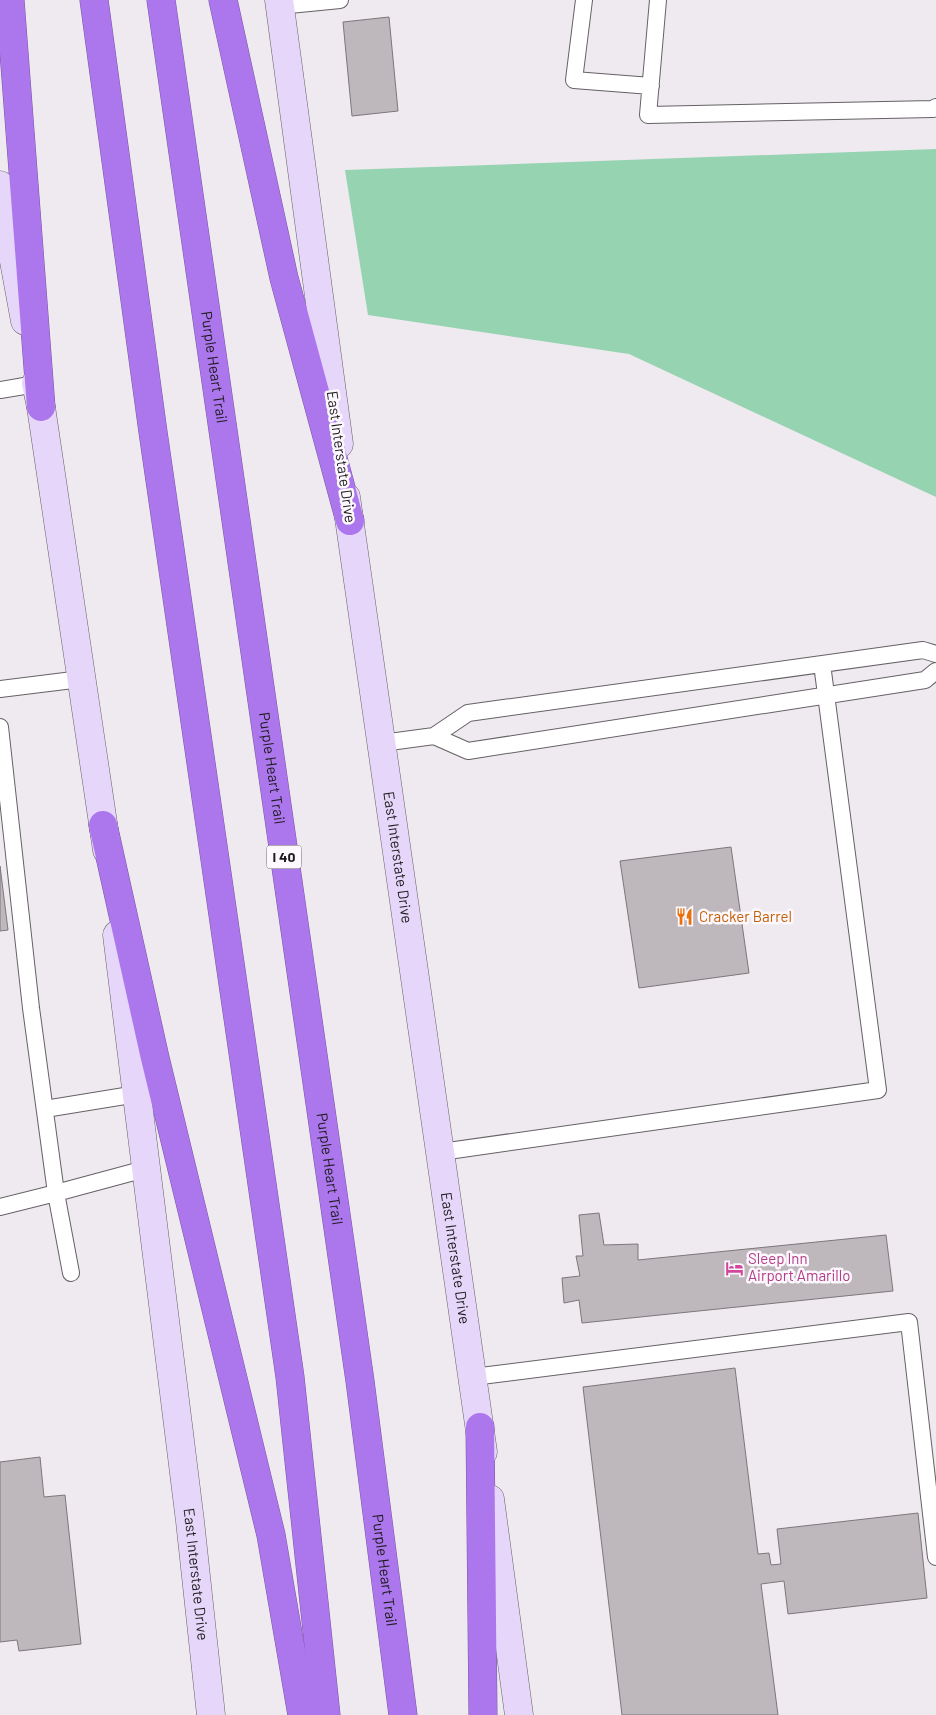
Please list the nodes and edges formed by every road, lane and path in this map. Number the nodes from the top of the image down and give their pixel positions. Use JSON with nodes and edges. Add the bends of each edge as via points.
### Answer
{"nodes":[{"id":1,"x":10,"y":0,"type":"edge"},
{"id":2,"x":94,"y":0,"type":"edge"},
{"id":3,"x":161,"y":0,"type":"edge"},
{"id":4,"x":223,"y":0,"type":"edge"},
{"id":5,"x":340,"y":0,"type":"edge"},
{"id":6,"x":584,"y":0,"type":"edge"},
{"id":7,"x":658,"y":0,"type":"edge"},
{"id":8,"x":279,"y":3,"type":"edge"},
{"id":9,"x":651,"y":86,"type":"junction"},
{"id":10,"x":936,"y":107,"type":"edge"},
{"id":11,"x":0,"y":185,"type":"edge"},
{"id":12,"x":0,"y":390,"type":"edge"},
{"id":13,"x":39,"y":395,"type":"junction"},
{"id":14,"x":350,"y":521,"type":"junction"},
{"id":15,"x":936,"y":654,"type":"edge"},
{"id":16,"x":822,"y":664,"type":"junction"},
{"id":17,"x":936,"y":671,"type":"edge"},
{"id":18,"x":81,"y":679,"type":"junction"},
{"id":19,"x":0,"y":689,"type":"edge"},
{"id":20,"x":826,"y":695,"type":"junction"},
{"id":21,"x":0,"y":727,"type":"edge"},
{"id":22,"x":434,"y":736,"type":"junction"},
{"id":23,"x":382,"y":743,"type":"junction"},
{"id":24,"x":104,"y":824,"type":"junction"},
{"id":25,"x":137,"y":1094,"type":"junction"},
{"id":26,"x":45,"y":1109,"type":"junction"},
{"id":27,"x":441,"y":1152,"type":"junction"},
{"id":28,"x":145,"y":1168,"type":"junction"},
{"id":29,"x":56,"y":1193,"type":"junction"},
{"id":30,"x":0,"y":1207,"type":"edge"},
{"id":31,"x":71,"y":1273,"type":"dead end"},
{"id":32,"x":473,"y":1377,"type":"junction"},
{"id":33,"x":480,"y":1427,"type":"junction"},
{"id":34,"x":936,"y":1557,"type":"edge"},
{"id":35,"x":211,"y":1715,"type":"edge"},
{"id":36,"x":302,"y":1715,"type":"edge"},
{"id":37,"x":326,"y":1715,"type":"edge"},
{"id":38,"x":403,"y":1715,"type":"edge"},
{"id":39,"x":483,"y":1715,"type":"edge"},
{"id":40,"x":519,"y":1715,"type":"edge"}],
"edges":[{"from":1,"to":13,"type":"highway"},
{"from":2,"to":37,"type":"highway","via":[[290,1377]]},
{"from":3,"to":38,"type":"highway","name":"Purple Heart Trail","number":"I 40","via":[[360,1381]]},
{"from":4,"to":14,"type":"highway","via":[[284,278]]},
{"from":5,"to":8,"type":"lane"},
{"from":6,"to":9,"type":"lane","via":[[574,80]]},
{"from":7,"to":9,"type":"lane"},
{"from":8,"to":14,"type":"main road","name":"East Interstate Drive"},
{"from":9,"to":10,"type":"lane","via":[[648,115]]},
{"from":11,"to":13,"type":"main road","name":"East Interstate Drive"},
{"from":12,"to":13,"type":"lane"},
{"from":13,"to":18,"type":"main road","name":"East Interstate Drive"},
{"from":14,"to":23,"type":"main road","name":"East Interstate Drive"},
{"from":15,"to":16,"type":"lane","via":[[923,650]]},
{"from":16,"to":20,"type":"lane"},
{"from":16,"to":22,"type":"lane","via":[[468,713]]},
{"from":17,"to":20,"type":"lane","via":[[925,680]]},
{"from":18,"to":19,"type":"lane"},
{"from":18,"to":24,"type":"main road","name":"East Interstate Drive"},
{"from":20,"to":22,"type":"lane","via":[[468,751]]},
{"from":20,"to":27,"type":"lane","via":[[878,1090]]},
{"from":21,"to":26,"type":"lane"},
{"from":22,"to":23,"type":"lane"},
{"from":23,"to":27,"type":"main road","name":"East Interstate Drive"},
{"from":24,"to":25,"type":"main road","name":"East Interstate Drive"},
{"from":24,"to":36,"type":"highway","via":[[155,1058],[271,1535]]},
{"from":25,"to":26,"type":"lane"},
{"from":25,"to":28,"type":"main road","name":"East Interstate Drive"},
{"from":26,"to":29,"type":"lane"},
{"from":27,"to":32,"type":"main road","name":"East Interstate Drive"},
{"from":28,"to":29,"type":"lane"},
{"from":28,"to":35,"type":"main road","name":"East Interstate Drive"},
{"from":29,"to":30,"type":"lane"},
{"from":29,"to":31,"type":"lane"},
{"from":32,"to":33,"type":"main road","name":"East Interstate Drive"},
{"from":32,"to":34,"type":"lane","via":[[909,1322]]},
{"from":33,"to":39,"type":"highway"},
{"from":33,"to":40,"type":"main road","name":"East Interstate Drive"}]}
